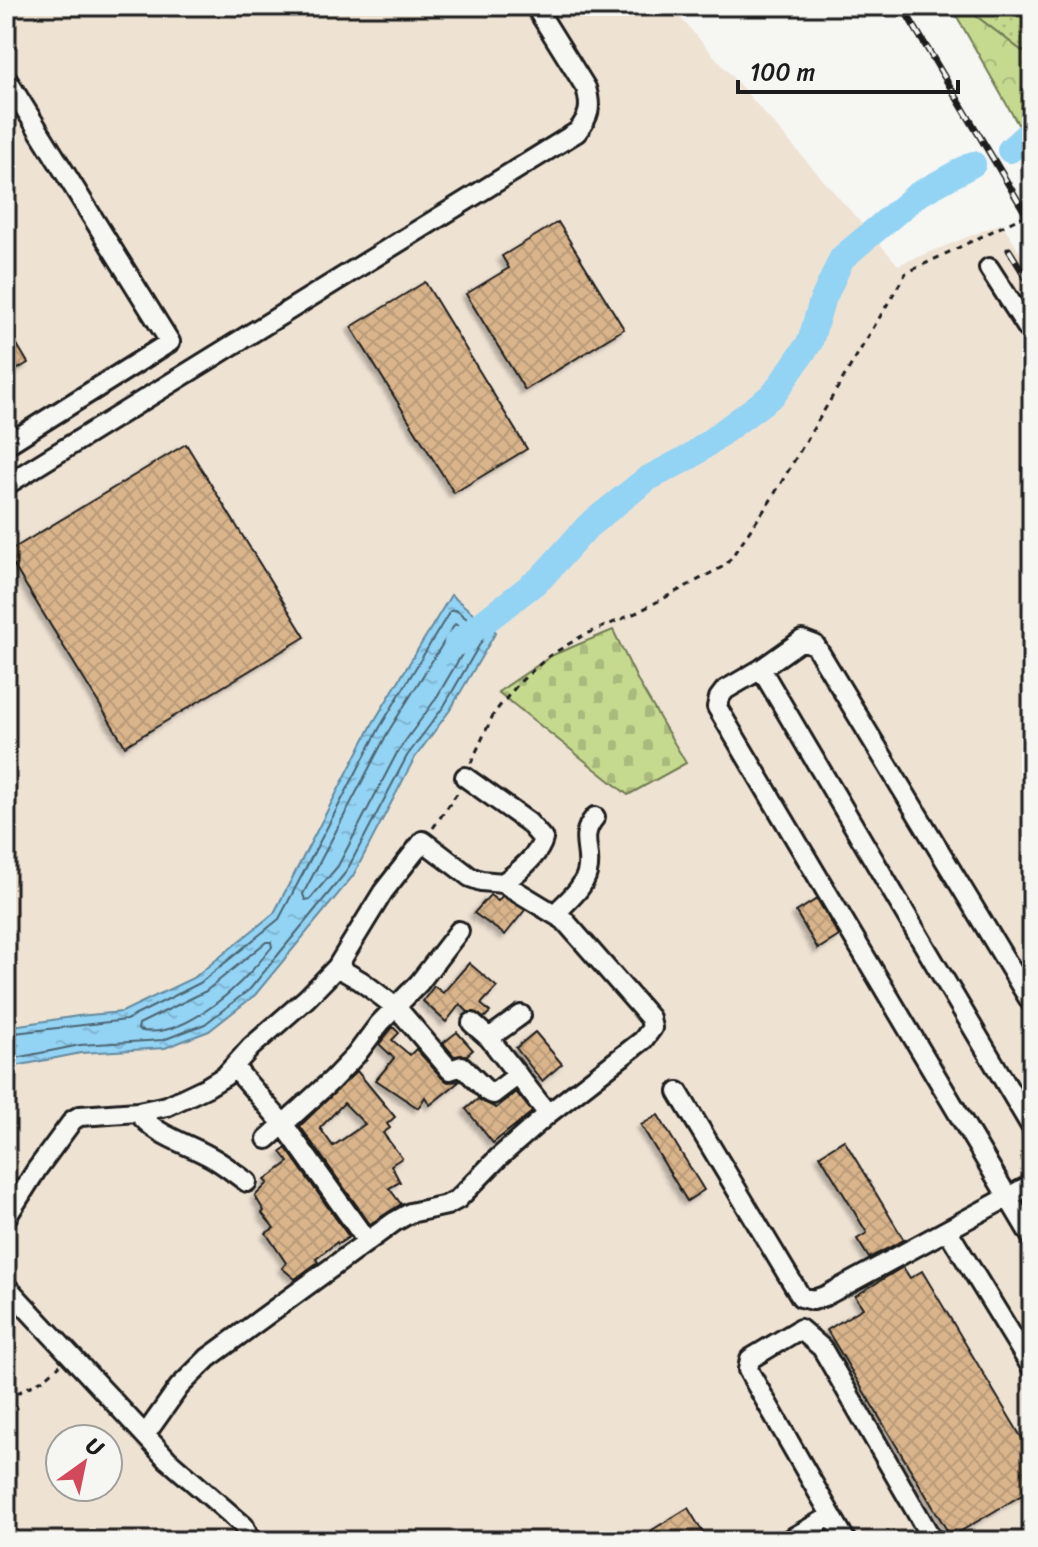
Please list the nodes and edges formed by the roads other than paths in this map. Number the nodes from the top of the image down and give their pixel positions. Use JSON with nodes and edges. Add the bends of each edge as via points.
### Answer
{"nodes":[{"id":1,"x":535,"y":6,"type":"edge"},
{"id":2,"x":6,"y":78,"type":"edge"},
{"id":3,"x":989,"y":268,"type":"dead end"},
{"id":4,"x":1032,"y":335,"type":"edge"},
{"id":5,"x":6,"y":445,"type":"edge"},
{"id":6,"x":6,"y":485,"type":"edge"},
{"id":7,"x":761,"y":669,"type":"junction"},
{"id":8,"x":465,"y":777,"type":"road end"},
{"id":9,"x":595,"y":817,"type":"dead end"},
{"id":10,"x":503,"y":883,"type":"junction"},
{"id":11,"x":555,"y":914,"type":"junction"},
{"id":12,"x":459,"y":931,"type":"dead end"},
{"id":13,"x":337,"y":967,"type":"junction"},
{"id":14,"x":1032,"y":1004,"type":"edge"},
{"id":15,"x":397,"y":1008,"type":"junction"},
{"id":16,"x":521,"y":1015,"type":"dead end"},
{"id":17,"x":472,"y":1023,"type":"dead end"},
{"id":18,"x":489,"y":1038,"type":"junction"},
{"id":19,"x":234,"y":1067,"type":"junction"},
{"id":20,"x":518,"y":1075,"type":"junction"},
{"id":21,"x":678,"y":1092,"type":"dead end"},
{"id":22,"x":138,"y":1112,"type":"junction"},
{"id":23,"x":548,"y":1114,"type":"junction"},
{"id":24,"x":284,"y":1125,"type":"junction"},
{"id":25,"x":1032,"y":1128,"type":"edge"},
{"id":26,"x":267,"y":1139,"type":"dead end"},
{"id":27,"x":247,"y":1182,"type":"dead end"},
{"id":28,"x":1032,"y":1184,"type":"edge"},
{"id":29,"x":1009,"y":1198,"type":"junction"},
{"id":30,"x":6,"y":1218,"type":"edge"},
{"id":31,"x":948,"y":1231,"type":"junction"},
{"id":32,"x":1032,"y":1238,"type":"edge"},
{"id":33,"x":367,"y":1241,"type":"junction"},
{"id":34,"x":6,"y":1286,"type":"edge"},
{"id":35,"x":1032,"y":1368,"type":"edge"},
{"id":36,"x":145,"y":1435,"type":"junction"},
{"id":37,"x":831,"y":1516,"type":"junction"},
{"id":38,"x":250,"y":1541,"type":"edge"},
{"id":39,"x":787,"y":1541,"type":"edge"},
{"id":40,"x":846,"y":1541,"type":"edge"},
{"id":41,"x":933,"y":1541,"type":"edge"}],
"edges":[{"from":1,"to":6,"type":"street","via":[[591,102],[577,132]]},
{"from":2,"to":5,"type":"street","via":[[170,342]]},
{"from":3,"to":4,"type":"street"},
{"from":7,"to":14,"type":"street","via":[[802,640],[815,645]]},
{"from":7,"to":25,"type":"street"},
{"from":7,"to":29,"type":"street","via":[[725,690],[717,707]]},
{"from":8,"to":10,"type":"street","via":[[543,839]]},
{"from":9,"to":11,"type":"street","via":[[586,829],[587,874]]},
{"from":10,"to":11,"type":"street"},
{"from":10,"to":13,"type":"street","via":[[475,880],[423,841],[383,892]]},
{"from":11,"to":23,"type":"street","via":[[637,1002],[652,1028],[629,1053]]},
{"from":12,"to":15,"type":"street"},
{"from":13,"to":15,"type":"street"},
{"from":13,"to":19,"type":"street"},
{"from":15,"to":20,"type":"street","via":[[450,1070],[462,1066],[488,1092],[498,1091]]},
{"from":15,"to":24,"type":"street"},
{"from":16,"to":18,"type":"street"},
{"from":17,"to":18,"type":"street"},
{"from":18,"to":20,"type":"street"},
{"from":19,"to":22,"type":"street","via":[[181,1101]]},
{"from":19,"to":24,"type":"street"},
{"from":20,"to":23,"type":"street"},
{"from":21,"to":31,"type":"street","via":[[801,1297],[825,1296]]},
{"from":22,"to":27,"type":"street","via":[[157,1130],[207,1154]]},
{"from":22,"to":30,"type":"street","via":[[73,1120]]},
{"from":23,"to":33,"type":"street","via":[[458,1199],[410,1213]]},
{"from":24,"to":26,"type":"street"},
{"from":24,"to":33,"type":"street"},
{"from":28,"to":29,"type":"street"},
{"from":29,"to":31,"type":"street"},
{"from":29,"to":32,"type":"street"},
{"from":31,"to":35,"type":"street"},
{"from":33,"to":36,"type":"street","via":[[208,1358],[179,1387]]},
{"from":34,"to":36,"type":"street"},
{"from":36,"to":38,"type":"street","via":[[244,1526]]},
{"from":37,"to":39,"type":"street"},
{"from":37,"to":40,"type":"street"},
{"from":37,"to":41,"type":"street","via":[[747,1364],[800,1329],[822,1348]]}]}
